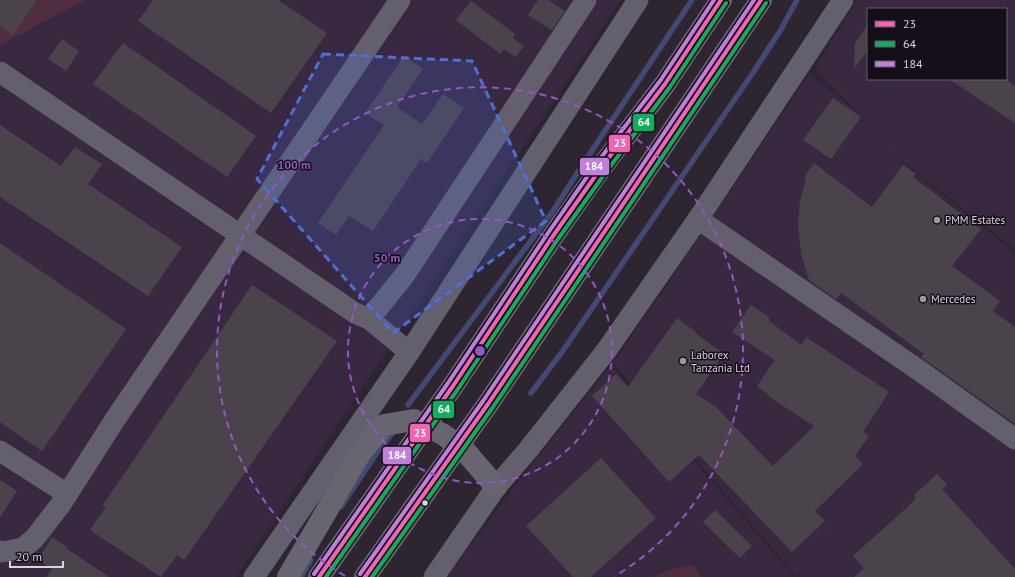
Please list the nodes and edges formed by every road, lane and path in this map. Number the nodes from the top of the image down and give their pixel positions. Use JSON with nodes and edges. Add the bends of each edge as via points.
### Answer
{"nodes":[{"id":1,"x":400,"y":0,"type":"edge"},
{"id":2,"x":586,"y":0,"type":"edge"},
{"id":3,"x":637,"y":0,"type":"edge"},
{"id":4,"x":721,"y":0,"type":"edge"},
{"id":5,"x":761,"y":0,"type":"edge"},
{"id":6,"x":843,"y":0,"type":"edge"},
{"id":7,"x":0,"y":72,"type":"edge"},
{"id":8,"x":698,"y":218,"type":"junction"},
{"id":9,"x":240,"y":235,"type":"junction"},
{"id":10,"x":369,"y":319,"type":"junction"},
{"id":11,"x":409,"y":352,"type":"junction"},
{"id":12,"x":426,"y":425,"type":"junction"},
{"id":13,"x":1015,"y":439,"type":"edge"},
{"id":14,"x":458,"y":446,"type":"junction"},
{"id":15,"x":0,"y":451,"type":"edge"},
{"id":16,"x":496,"y":487,"type":"junction"},
{"id":17,"x":67,"y":494,"type":"junction"},
{"id":18,"x":0,"y":551,"type":"edge"},
{"id":19,"x":254,"y":577,"type":"edge"},
{"id":20,"x":288,"y":577,"type":"edge"},
{"id":21,"x":319,"y":577,"type":"edge"},
{"id":22,"x":366,"y":577,"type":"edge"},
{"id":23,"x":434,"y":577,"type":"edge"}],
"edges":[{"from":1,"to":9,"type":"street"},
{"from":2,"to":10,"type":"street","via":[[404,276]]},
{"from":3,"to":11,"type":"street"},
{"from":4,"to":12,"type":"highway","via":[[665,84],[553,236]]},
{"from":5,"to":14,"type":"highway"},
{"from":6,"to":8,"type":"street"},
{"from":7,"to":9,"type":"street"},
{"from":8,"to":13,"type":"street"},
{"from":8,"to":16,"type":"street","via":[[606,351]]},
{"from":9,"to":10,"type":"street"},
{"from":9,"to":17,"type":"street"},
{"from":10,"to":11,"type":"street"},
{"from":11,"to":19,"type":"street"},
{"from":12,"to":14,"type":"highway"},
{"from":12,"to":20,"type":"highway","via":[[414,420],[384,425],[361,452]]},
{"from":12,"to":21,"type":"highway"},
{"from":14,"to":16,"type":"highway"},
{"from":14,"to":22,"type":"highway"},
{"from":15,"to":17,"type":"street"},
{"from":16,"to":23,"type":"street"},
{"from":17,"to":18,"type":"street","via":[[34,539],[23,548]]}]}
